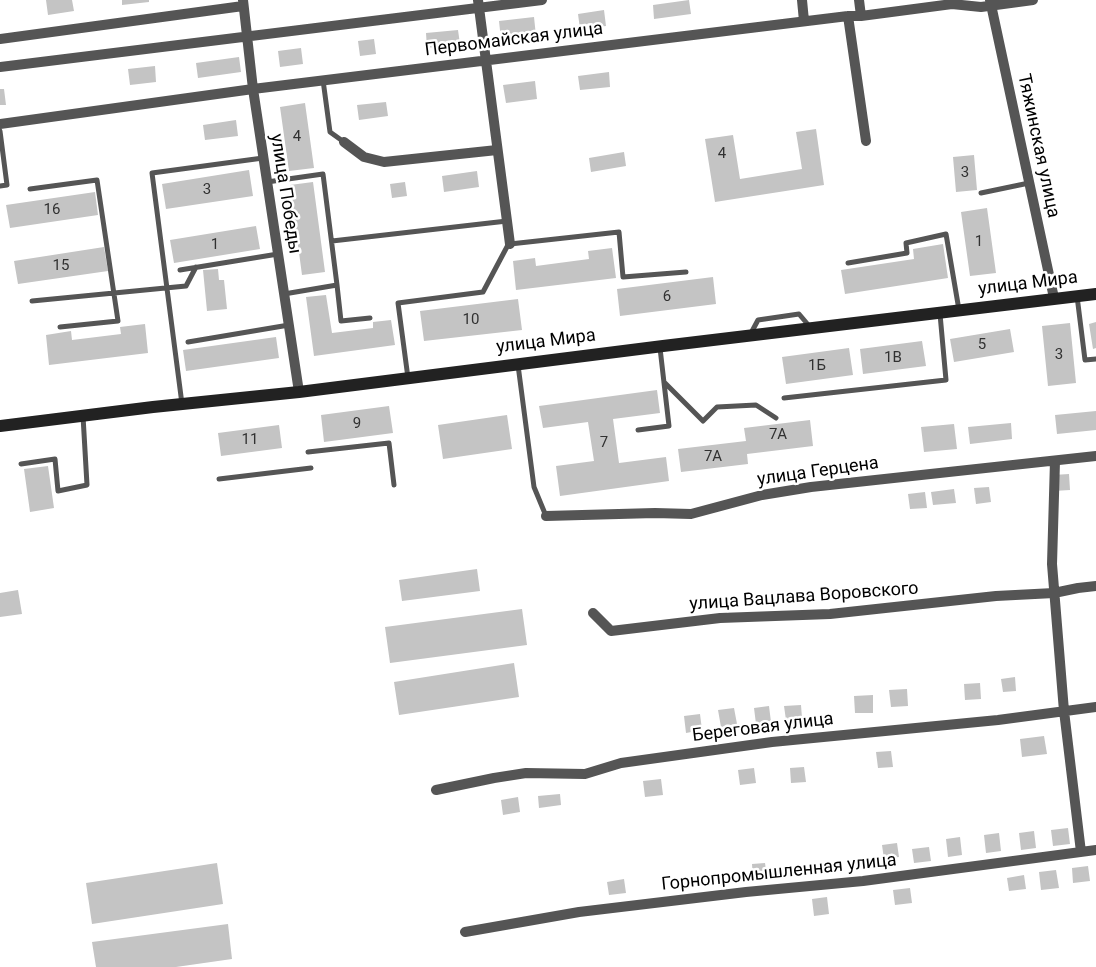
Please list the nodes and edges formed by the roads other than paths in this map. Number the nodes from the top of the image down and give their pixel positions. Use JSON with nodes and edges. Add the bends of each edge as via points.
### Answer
{"nodes":[{"id":1,"x":542,"y":0,"type":"edge"},
{"id":2,"x":802,"y":0,"type":"edge"},
{"id":3,"x":859,"y":0,"type":"edge"},
{"id":4,"x":1033,"y":0,"type":"edge"},
{"id":5,"x":243,"y":3,"type":"edge"},
{"id":6,"x":990,"y":3,"type":"edge"},
{"id":7,"x":478,"y":4,"type":"edge"},
{"id":8,"x":848,"y":16,"type":"junction"},
{"id":9,"x":861,"y":16,"type":"junction"},
{"id":10,"x":804,"y":21,"type":"junction"},
{"id":11,"x":246,"y":36,"type":"junction"},
{"id":12,"x":0,"y":39,"type":"edge"},
{"id":13,"x":485,"y":60,"type":"junction"},
{"id":14,"x":0,"y":67,"type":"edge"},
{"id":15,"x":322,"y":80,"type":"junction"},
{"id":16,"x":253,"y":89,"type":"junction"},
{"id":17,"x":0,"y":124,"type":"edge"},
{"id":18,"x":0,"y":131,"type":"edge"},
{"id":19,"x":866,"y":141,"type":"dead end"},
{"id":20,"x":344,"y":142,"type":"joint"},
{"id":21,"x":497,"y":150,"type":"junction"},
{"id":22,"x":263,"y":158,"type":"junction"},
{"id":23,"x":267,"y":182,"type":"junction"},
{"id":24,"x":1029,"y":183,"type":"junction"},
{"id":25,"x":0,"y":186,"type":"edge"},
{"id":26,"x":30,"y":189,"type":"dead end"},
{"id":27,"x":981,"y":193,"type":"dead end"},
{"id":28,"x":507,"y":221,"type":"junction"},
{"id":29,"x":332,"y":242,"type":"junction"},
{"id":30,"x":510,"y":243,"type":"junction"},
{"id":31,"x":278,"y":254,"type":"junction"},
{"id":32,"x":848,"y":263,"type":"dead end"},
{"id":33,"x":196,"y":267,"type":"junction"},
{"id":34,"x":180,"y":270,"type":"dead end"},
{"id":35,"x":686,"y":272,"type":"dead end"},
{"id":36,"x":337,"y":285,"type":"junction"},
{"id":37,"x":166,"y":287,"type":"junction"},
{"id":38,"x":114,"y":293,"type":"junction"},
{"id":39,"x":284,"y":294,"type":"junction"},
{"id":40,"x":1096,"y":294,"type":"edge"},
{"id":41,"x":1077,"y":296,"type":"junction"},
{"id":42,"x":1054,"y":298,"type":"junction"},
{"id":43,"x":32,"y":301,"type":"dead end"},
{"id":44,"x":959,"y":310,"type":"junction"},
{"id":45,"x":939,"y":312,"type":"junction"},
{"id":46,"x":370,"y":318,"type":"dead end"},
{"id":47,"x":289,"y":325,"type":"junction"},
{"id":48,"x":60,"y":327,"type":"dead end"},
{"id":49,"x":188,"y":342,"type":"dead end"},
{"id":50,"x":660,"y":346,"type":"junction"},
{"id":51,"x":1096,"y":359,"type":"edge"},
{"id":52,"x":518,"y":364,"type":"junction"},
{"id":53,"x":408,"y":378,"type":"junction"},
{"id":54,"x":664,"y":382,"type":"junction"},
{"id":55,"x":299,"y":392,"type":"junction"},
{"id":56,"x":784,"y":398,"type":"dead end"},
{"id":57,"x":182,"y":404,"type":"junction"},
{"id":58,"x":83,"y":416,"type":"junction"},
{"id":59,"x":776,"y":418,"type":"dead end"},
{"id":60,"x":0,"y":426,"type":"edge"},
{"id":61,"x":638,"y":430,"type":"dead end"},
{"id":62,"x":308,"y":452,"type":"dead end"},
{"id":63,"x":1096,"y":456,"type":"edge"},
{"id":64,"x":1055,"y":461,"type":"junction"},
{"id":65,"x":21,"y":464,"type":"dead end"},
{"id":66,"x":311,"y":468,"type":"dead end"},
{"id":67,"x":219,"y":479,"type":"dead end"},
{"id":68,"x":394,"y":484,"type":"dead end"},
{"id":69,"x":546,"y":516,"type":"joint"},
{"id":70,"x":1096,"y":586,"type":"edge"},
{"id":71,"x":1054,"y":593,"type":"junction"},
{"id":72,"x":593,"y":613,"type":"dead end"},
{"id":73,"x":1096,"y":707,"type":"edge"},
{"id":74,"x":1064,"y":711,"type":"junction"},
{"id":75,"x":436,"y":790,"type":"dead end"},
{"id":76,"x":1096,"y":850,"type":"edge"},
{"id":77,"x":1081,"y":852,"type":"junction"},
{"id":78,"x":465,"y":932,"type":"dead end"}],
"edges":[{"from":1,"to":7,"type":"street"},
{"from":2,"to":10,"type":"street"},
{"from":3,"to":9,"type":"street"},
{"from":4,"to":6,"type":"street","name":"Первомайская улица"},
{"from":5,"to":11,"type":"street","name":"улица Победы"},
{"from":5,"to":12,"type":"street"},
{"from":6,"to":9,"type":"street","name":"Первомайская улица","via":[[981,7],[952,4]]},
{"from":6,"to":24,"type":"street","name":"Тяжинская улица"},
{"from":7,"to":11,"type":"street"},
{"from":7,"to":13,"type":"street"},
{"from":8,"to":9,"type":"street","name":"Первомайская улица"},
{"from":8,"to":10,"type":"street","name":"Первомайская улица"},
{"from":8,"to":19,"type":"street"},
{"from":10,"to":13,"type":"street","name":"Первомайская улица"},
{"from":11,"to":14,"type":"street"},
{"from":11,"to":16,"type":"street","name":"улица Победы"},
{"from":13,"to":15,"type":"street","name":"Первомайская улица"},
{"from":13,"to":21,"type":"street"},
{"from":15,"to":16,"type":"street","name":"Первомайская улица"},
{"from":15,"to":20,"type":"lane","via":[[330,132]]},
{"from":16,"to":17,"type":"street","name":"Первомайская улица"},
{"from":16,"to":22,"type":"street","name":"улица Победы"},
{"from":18,"to":25,"type":"lane","via":[[7,185]]},
{"from":20,"to":21,"type":"street","via":[[364,157],[384,162]]},
{"from":21,"to":28,"type":"street"},
{"from":22,"to":23,"type":"street","name":"улица Победы"},
{"from":22,"to":37,"type":"lane","via":[[152,173]]},
{"from":23,"to":29,"type":"lane","via":[[323,174]]},
{"from":23,"to":31,"type":"street","name":"улица Победы"},
{"from":24,"to":27,"type":"lane"},
{"from":24,"to":42,"type":"street","name":"Тяжинская улица"},
{"from":26,"to":38,"type":"lane","via":[[97,180]]},
{"from":28,"to":29,"type":"lane"},
{"from":28,"to":30,"type":"street"},
{"from":29,"to":36,"type":"lane"},
{"from":30,"to":35,"type":"lane","via":[[619,232],[623,277]]},
{"from":30,"to":53,"type":"lane","via":[[483,292],[398,303]]},
{"from":31,"to":33,"type":"lane"},
{"from":31,"to":39,"type":"street","name":"улица Победы"},
{"from":32,"to":44,"type":"lane","via":[[907,253],[906,243],[946,234]]},
{"from":33,"to":34,"type":"lane"},
{"from":33,"to":37,"type":"lane","via":[[186,286]]},
{"from":36,"to":39,"type":"lane"},
{"from":36,"to":46,"type":"lane","via":[[341,321]]},
{"from":37,"to":38,"type":"lane"},
{"from":37,"to":57,"type":"lane"},
{"from":38,"to":43,"type":"lane"},
{"from":38,"to":48,"type":"lane","via":[[118,321]]},
{"from":39,"to":47,"type":"street","name":"улица Победы"},
{"from":40,"to":41,"type":"main road","name":"улица Мира"},
{"from":41,"to":42,"type":"main road","name":"улица Мира"},
{"from":41,"to":51,"type":"lane","via":[[1085,360]]},
{"from":42,"to":44,"type":"main road","name":"улица Мира"},
{"from":44,"to":45,"type":"main road","name":"улица Мира"},
{"from":45,"to":50,"type":"main road","name":"улица Мира"},
{"from":45,"to":56,"type":"lane","via":[[946,380]]},
{"from":47,"to":49,"type":"lane"},
{"from":47,"to":55,"type":"street","name":"улица Победы"},
{"from":50,"to":52,"type":"main road","name":"улица Мира"},
{"from":50,"to":54,"type":"lane"},
{"from":52,"to":53,"type":"main road","name":"улица Мира"},
{"from":52,"to":69,"type":"lane","via":[[534,487]]},
{"from":53,"to":55,"type":"main road","name":"улица Мира"},
{"from":54,"to":59,"type":"lane","via":[[703,421],[717,407],[756,405]]},
{"from":54,"to":61,"type":"lane","via":[[669,426]]},
{"from":55,"to":57,"type":"main road","name":"улица Мира"},
{"from":57,"to":58,"type":"main road","name":"улица Мира"},
{"from":58,"to":60,"type":"main road","name":"улица Мира"},
{"from":58,"to":65,"type":"lane","via":[[87,485],[58,491],[55,459]]},
{"from":62,"to":68,"type":"lane","via":[[389,443]]},
{"from":63,"to":64,"type":"street","name":"улица Герцена"},
{"from":64,"to":69,"type":"street","name":"улица Герцена","via":[[810,487],[691,514]]},
{"from":64,"to":71,"type":"street"},
{"from":66,"to":67,"type":"lane"},
{"from":70,"to":71,"type":"street","name":"улица Вацлава Воровского"},
{"from":71,"to":72,"type":"street","name":"улица Вацлава Воровского","via":[[830,614],[720,618],[611,631]]},
{"from":71,"to":74,"type":"street"},
{"from":73,"to":74,"type":"street","name":"Береговая улица"},
{"from":74,"to":75,"type":"street","name":"Береговая улица","via":[[772,742],[621,763],[585,774],[526,773]]},
{"from":74,"to":77,"type":"street"},
{"from":76,"to":77,"type":"street","name":"Горнопромышленная улица"},
{"from":77,"to":78,"type":"street","name":"Горнопромышленная улица","via":[[579,912]]}]}
